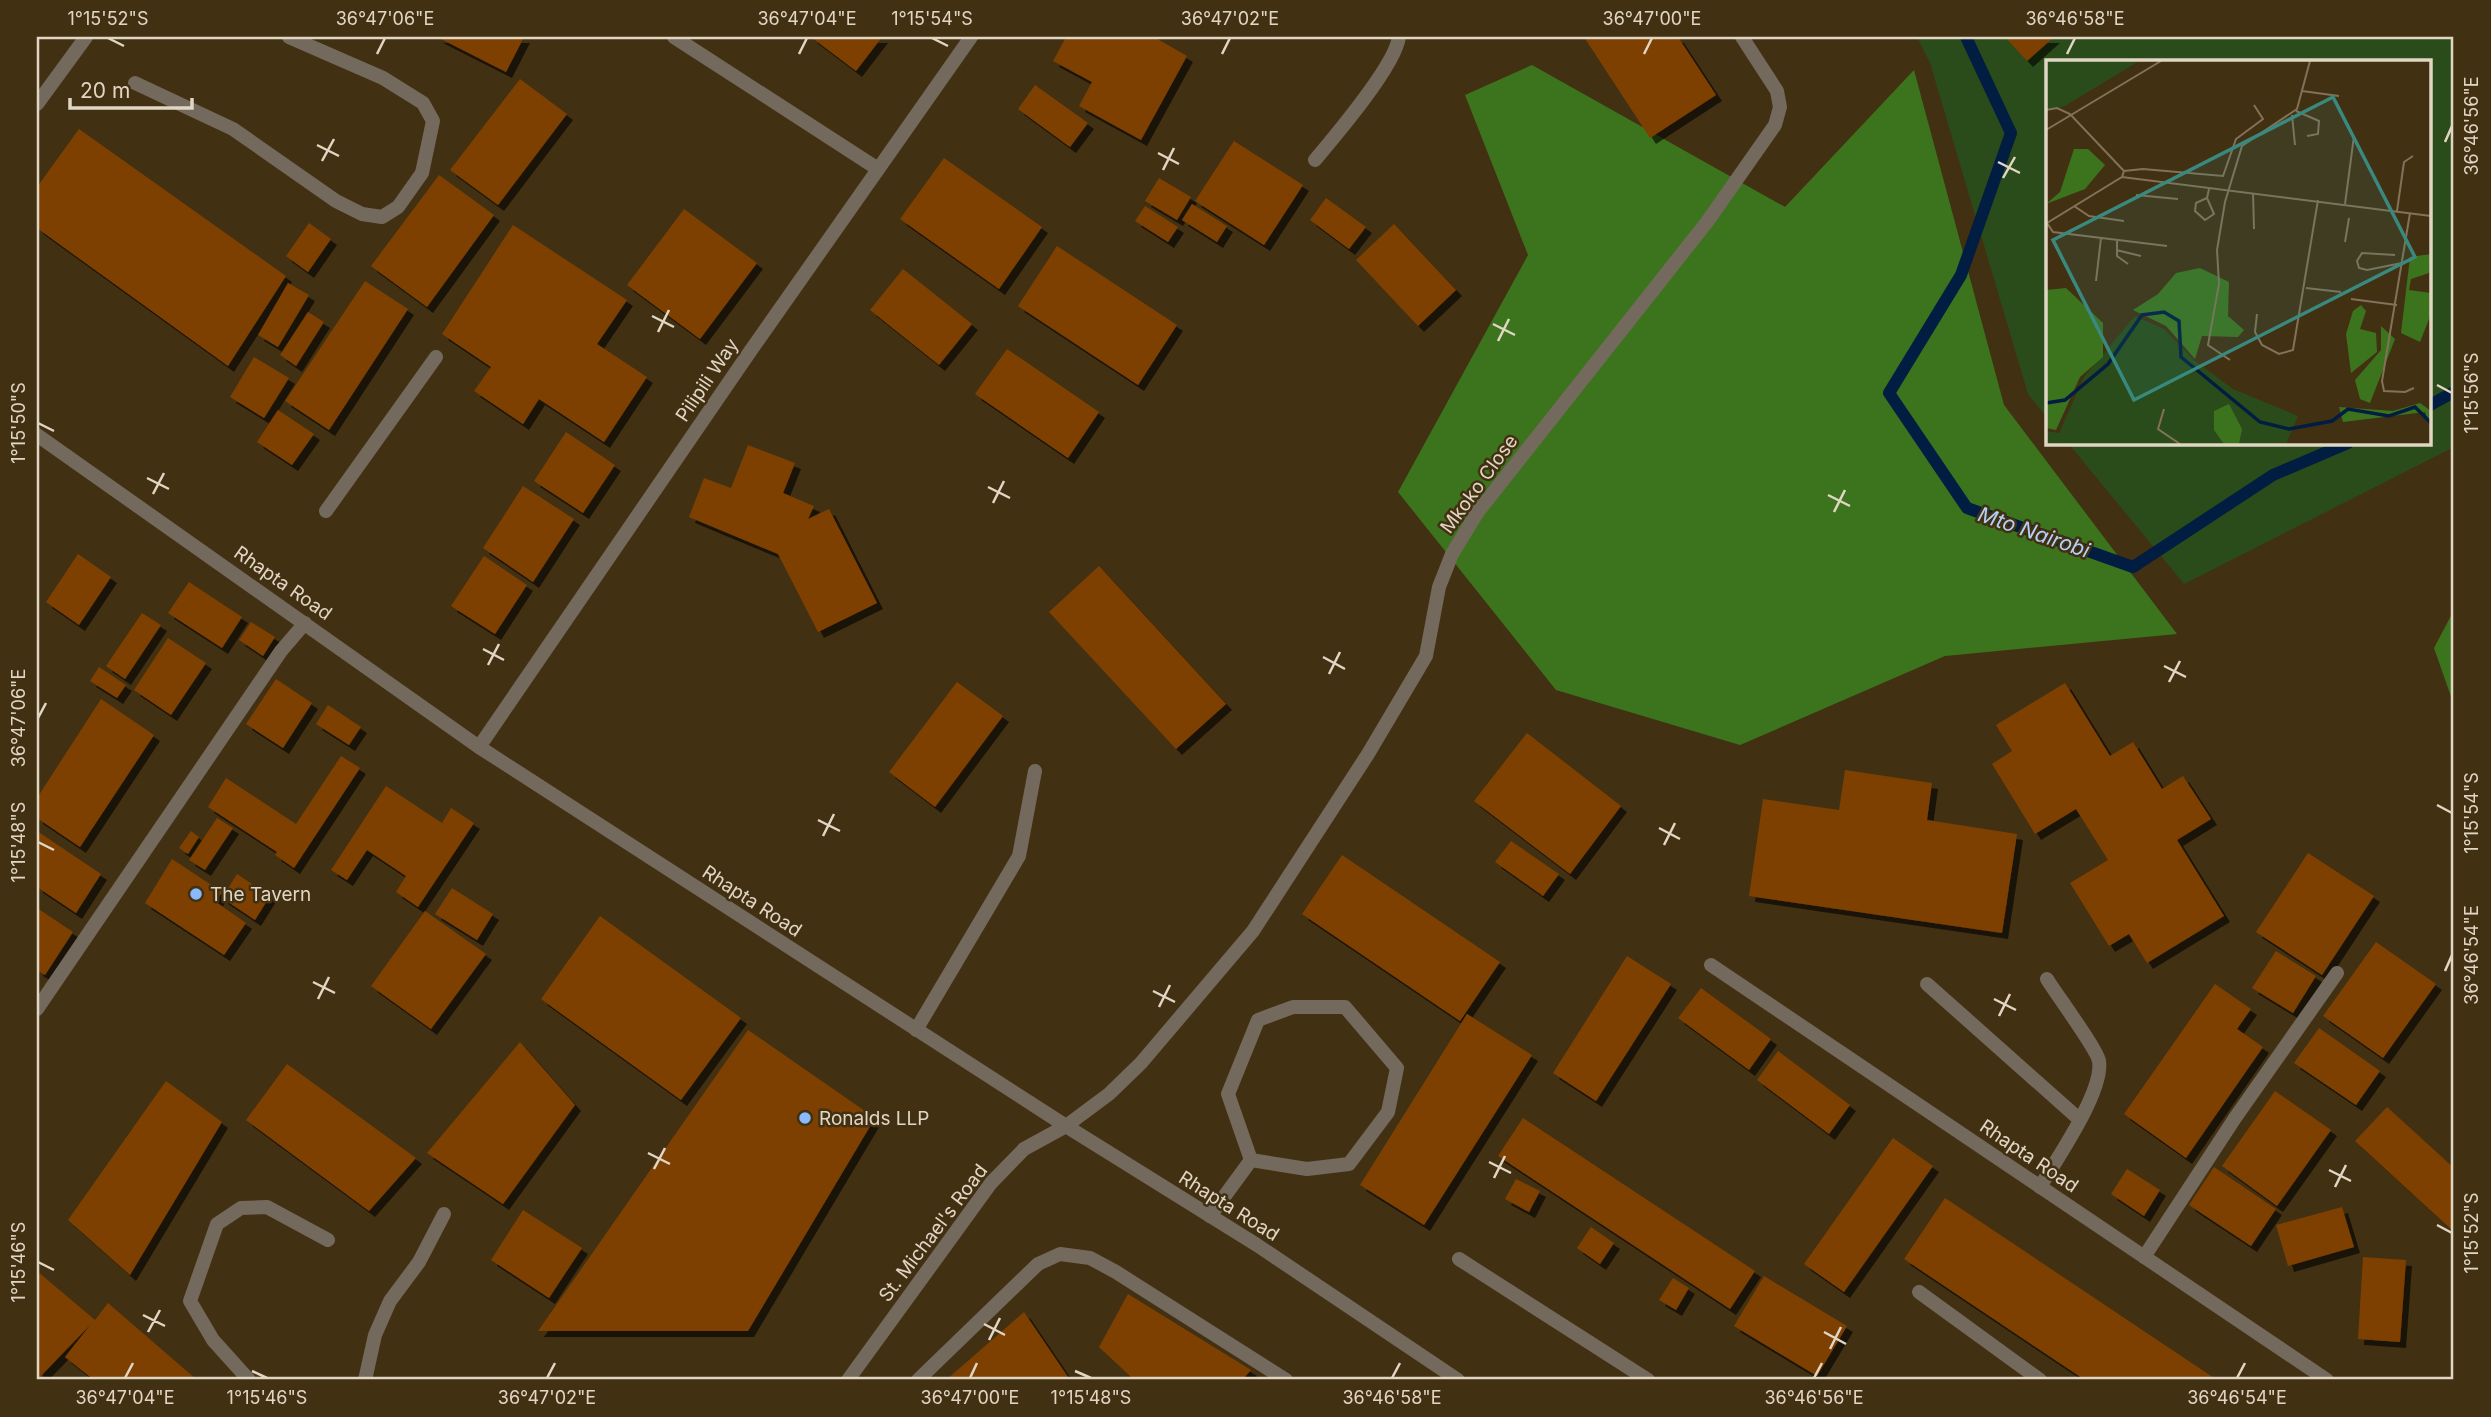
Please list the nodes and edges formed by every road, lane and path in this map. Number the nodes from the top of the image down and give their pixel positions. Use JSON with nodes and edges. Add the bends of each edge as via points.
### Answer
{"nodes":[{"id":1,"x":86,"y":37,"type":"edge"},
{"id":2,"x":289,"y":37,"type":"edge"},
{"id":3,"x":674,"y":37,"type":"edge"},
{"id":4,"x":971,"y":37,"type":"edge"},
{"id":5,"x":1399,"y":37,"type":"edge"},
{"id":6,"x":1742,"y":37,"type":"edge"},
{"id":7,"x":135,"y":83,"type":"dead end"},
{"id":8,"x":37,"y":104,"type":"edge"},
{"id":9,"x":1315,"y":160,"type":"dead end"},
{"id":10,"x":878,"y":169,"type":"junction"},
{"id":11,"x":436,"y":357,"type":"dead end"},
{"id":12,"x":37,"y":435,"type":"edge"},
{"id":13,"x":326,"y":511,"type":"dead end"},
{"id":14,"x":306,"y":623,"type":"junction"},
{"id":15,"x":479,"y":747,"type":"junction"},
{"id":16,"x":1035,"y":771,"type":"dead end"},
{"id":17,"x":1711,"y":965,"type":"dead end"},
{"id":18,"x":2337,"y":973,"type":"dead end"},
{"id":19,"x":2047,"y":979,"type":"dead end"},
{"id":20,"x":1927,"y":984,"type":"dead end"},
{"id":21,"x":37,"y":1009,"type":"edge"},
{"id":22,"x":916,"y":1030,"type":"junction"},
{"id":23,"x":2079,"y":1119,"type":"junction"},
{"id":24,"x":1066,"y":1126,"type":"junction"},
{"id":25,"x":1251,"y":1160,"type":"junction"},
{"id":26,"x":2040,"y":1187,"type":"junction"},
{"id":27,"x":444,"y":1214,"type":"dead end"},
{"id":28,"x":1210,"y":1216,"type":"junction"},
{"id":29,"x":328,"y":1240,"type":"dead end"},
{"id":30,"x":2144,"y":1257,"type":"junction"},
{"id":31,"x":1459,"y":1259,"type":"dead end"},
{"id":32,"x":1919,"y":1292,"type":"dead end"},
{"id":33,"x":249,"y":1380,"type":"edge"},
{"id":34,"x":366,"y":1380,"type":"edge"},
{"id":35,"x":848,"y":1380,"type":"edge"},
{"id":36,"x":918,"y":1380,"type":"edge"},
{"id":37,"x":1286,"y":1380,"type":"edge"},
{"id":38,"x":1458,"y":1380,"type":"edge"},
{"id":39,"x":1648,"y":1380,"type":"edge"},
{"id":40,"x":2040,"y":1380,"type":"edge"},
{"id":41,"x":2327,"y":1380,"type":"edge"}],
"edges":[{"from":1,"to":8,"type":"street"},
{"from":2,"to":7,"type":"street","via":[[383,78],[423,103],[433,121],[422,173],[398,207],[382,216],[362,214],[233,129]]},
{"from":3,"to":10,"type":"street"},
{"from":4,"to":10,"type":"street","name":"Pilipili Way"},
{"from":5,"to":9,"type":"street","via":[[1387,65]]},
{"from":6,"to":24,"type":"street","name":"Mkoko Close","via":[[1777,91],[1780,107],[1775,125],[1707,222],[1477,513],[1452,554],[1439,587],[1426,656],[1253,931],[1141,1063]]},
{"from":10,"to":15,"type":"street","name":"Pilipili Way"},
{"from":11,"to":13,"type":"street"},
{"from":12,"to":14,"type":"street","name":"Rhapta Road"},
{"from":14,"to":15,"type":"street","name":"Rhapta Road"},
{"from":14,"to":21,"type":"street","via":[[281,651]]},
{"from":15,"to":22,"type":"street","name":"Rhapta Road"},
{"from":16,"to":22,"type":"street","via":[[1019,856]]},
{"from":17,"to":26,"type":"street","name":"Rhapta Road"},
{"from":18,"to":30,"type":"street"},
{"from":19,"to":23,"type":"street","via":[[2099,1059],[2093,1095]]},
{"from":20,"to":23,"type":"street"},
{"from":22,"to":24,"type":"street","name":"Rhapta Road"},
{"from":23,"to":26,"type":"street"},
{"from":24,"to":28,"type":"street","name":"Rhapta Road"},
{"from":24,"to":35,"type":"street","name":"St. Michael's Road","via":[[1024,1149],[991,1183]]},
{"from":25,"to":25,"type":"street","via":[[1307,1169],[1349,1164],[1388,1112],[1397,1068],[1345,1007],[1293,1007],[1258,1020],[1228,1094]]},
{"from":25,"to":28,"type":"street"},
{"from":26,"to":30,"type":"street","name":"Rhapta Road"},
{"from":27,"to":34,"type":"street","via":[[419,1262],[390,1301],[375,1335]]},
{"from":28,"to":38,"type":"street","name":"Rhapta Road"},
{"from":29,"to":33,"type":"street","via":[[267,1207],[240,1208],[218,1224],[190,1301],[213,1340]]},
{"from":30,"to":41,"type":"street","name":"Rhapta Road"},
{"from":31,"to":39,"type":"street"},
{"from":32,"to":40,"type":"street"},
{"from":36,"to":37,"type":"street","via":[[1038,1264],[1060,1254],[1090,1258],[1116,1272]]}]}
